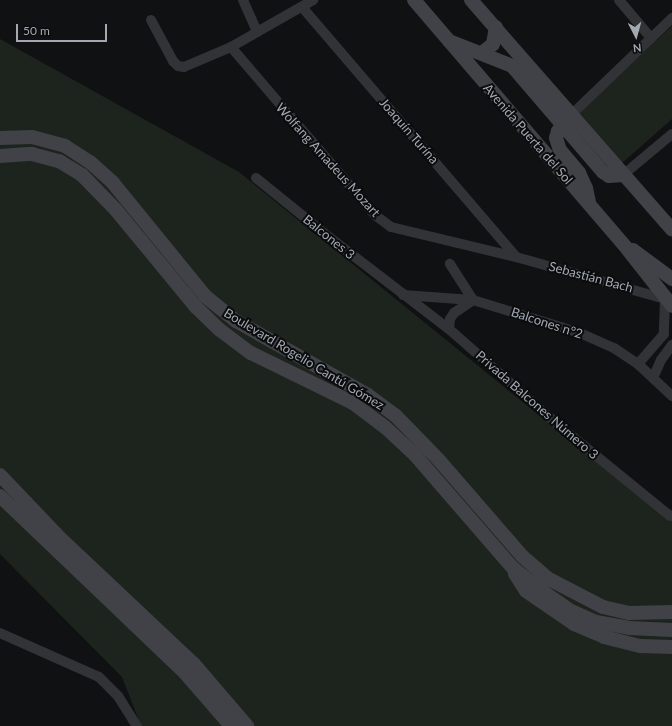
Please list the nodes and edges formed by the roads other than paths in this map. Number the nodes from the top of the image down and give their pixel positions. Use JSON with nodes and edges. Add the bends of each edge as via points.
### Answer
{"nodes":[{"id":1,"x":243,"y":0,"type":"edge"},
{"id":2,"x":313,"y":0,"type":"edge"},
{"id":3,"x":414,"y":0,"type":"edge"},
{"id":4,"x":471,"y":0,"type":"edge"},
{"id":5,"x":619,"y":0,"type":"edge"},
{"id":6,"x":302,"y":7,"type":"junction"},
{"id":7,"x":672,"y":18,"type":"edge"},
{"id":8,"x":151,"y":20,"type":"dead end"},
{"id":9,"x":496,"y":27,"type":"junction"},
{"id":10,"x":257,"y":32,"type":"junction"},
{"id":11,"x":651,"y":38,"type":"junction"},
{"id":12,"x":448,"y":40,"type":"junction"},
{"id":13,"x":231,"y":47,"type":"junction"},
{"id":14,"x":482,"y":53,"type":"junction"},
{"id":15,"x":567,"y":119,"type":"junction"},
{"id":16,"x":672,"y":134,"type":"edge"},
{"id":17,"x":0,"y":138,"type":"edge"},
{"id":18,"x":0,"y":156,"type":"edge"},
{"id":19,"x":623,"y":175,"type":"junction"},
{"id":20,"x":256,"y":178,"type":"dead end"},
{"id":21,"x":589,"y":204,"type":"junction"},
{"id":22,"x":672,"y":230,"type":"edge"},
{"id":23,"x":628,"y":250,"type":"junction"},
{"id":24,"x":516,"y":257,"type":"junction"},
{"id":25,"x":450,"y":264,"type":"dead end"},
{"id":26,"x":672,"y":279,"type":"edge"},
{"id":27,"x":403,"y":295,"type":"junction"},
{"id":28,"x":474,"y":300,"type":"junction"},
{"id":29,"x":669,"y":302,"type":"edge"},
{"id":30,"x":449,"y":329,"type":"junction"},
{"id":31,"x":664,"y":334,"type":"junction"},
{"id":32,"x":672,"y":341,"type":"edge"},
{"id":33,"x":672,"y":346,"type":"edge"},
{"id":34,"x":638,"y":364,"type":"junction"},
{"id":35,"x":653,"y":378,"type":"junction"},
{"id":36,"x":672,"y":396,"type":"edge"},
{"id":37,"x":0,"y":475,"type":"edge"},
{"id":38,"x":0,"y":496,"type":"edge"},
{"id":39,"x":670,"y":516,"type":"dead end"},
{"id":40,"x":513,"y":568,"type":"junction"},
{"id":41,"x":672,"y":612,"type":"edge"},
{"id":42,"x":672,"y":630,"type":"edge"},
{"id":43,"x":0,"y":632,"type":"edge"},
{"id":44,"x":672,"y":648,"type":"edge"},
{"id":45,"x":136,"y":726,"type":"edge"},
{"id":46,"x":231,"y":726,"type":"edge"},
{"id":47,"x":247,"y":726,"type":"edge"}],
"edges":[{"from":1,"to":10,"type":"street"},
{"from":2,"to":6,"type":"street"},
{"from":3,"to":12,"type":"main road","name":"Avenida Puerta del Sol"},
{"from":4,"to":9,"type":"main road"},
{"from":5,"to":11,"type":"street"},
{"from":6,"to":10,"type":"street"},
{"from":6,"to":24,"type":"street","name":"Joaquín Turína"},
{"from":7,"to":11,"type":"street"},
{"from":8,"to":13,"type":"street","via":[[178,66],[191,65]]},
{"from":9,"to":14,"type":"main road","via":[[493,44]]},
{"from":9,"to":15,"type":"main road"},
{"from":10,"to":13,"type":"street"},
{"from":11,"to":15,"type":"street"},
{"from":12,"to":14,"type":"main road"},
{"from":12,"to":21,"type":"main road","name":"Avenida Puerta del Sol"},
{"from":13,"to":24,"type":"street","name":"Wolfang Amadeus Mozart","via":[[375,214],[391,227]]},
{"from":14,"to":15,"type":"main road","via":[[502,61],[520,73]]},
{"from":15,"to":19,"type":"main road","via":[[603,172],[609,176]]},
{"from":15,"to":21,"type":"main road","via":[[558,132],[558,143],[579,173],[586,188]]},
{"from":16,"to":19,"type":"street"},
{"from":17,"to":41,"type":"main road","name":"Boulevard Rogelio Cantú Gómez","via":[[38,139],[65,146],[90,162],[113,183],[205,296],[236,321],[368,395],[395,415],[438,459],[522,556],[547,578],[603,607],[629,613]]},
{"from":18,"to":40,"type":"main road","name":"Boulevard Rogelio Cantú Gómez","via":[[32,154],[59,160],[82,175],[116,210],[196,307],[220,330],[251,352],[353,403],[385,427],[415,455]]},
{"from":19,"to":22,"type":"main road"},
{"from":20,"to":27,"type":"street","name":"Balcones 3"},
{"from":21,"to":23,"type":"main road","name":"Avenida Puerta del Sol"},
{"from":23,"to":26,"type":"main road","via":[[636,251]]},
{"from":23,"to":29,"type":"main road","name":"Avenida Puerta del Sol"},
{"from":24,"to":29,"type":"street","name":"Sebastián Bach"},
{"from":25,"to":28,"type":"street"},
{"from":27,"to":28,"type":"street","name":"Balcones n°2"},
{"from":27,"to":30,"type":"street","name":"Privada Balcones Número 3"},
{"from":28,"to":30,"type":"street","via":[[454,313]]},
{"from":28,"to":34,"type":"street","name":"Balcones n°2","via":[[580,333],[614,348]]},
{"from":29,"to":31,"type":"street"},
{"from":30,"to":39,"type":"street","name":"Privada Balcones Número 3","via":[[556,423]]},
{"from":31,"to":32,"type":"street"},
{"from":31,"to":34,"type":"street"},
{"from":33,"to":35,"type":"street","via":[[661,360]]},
{"from":34,"to":35,"type":"street","name":"Balcones n°2"},
{"from":35,"to":36,"type":"street","name":"Balcones n°2"},
{"from":37,"to":47,"type":"main road","via":[[59,537],[194,664]]},
{"from":38,"to":46,"type":"main road","via":[[185,673]]},
{"from":40,"to":42,"type":"main road","name":"Boulevard Rogelio Cantú Gómez","via":[[571,611],[596,622],[629,628]]},
{"from":40,"to":44,"type":"main road","via":[[517,581],[526,591],[574,624],[626,643]]},
{"from":43,"to":45,"type":"street","via":[[99,677],[118,696]]}]}
